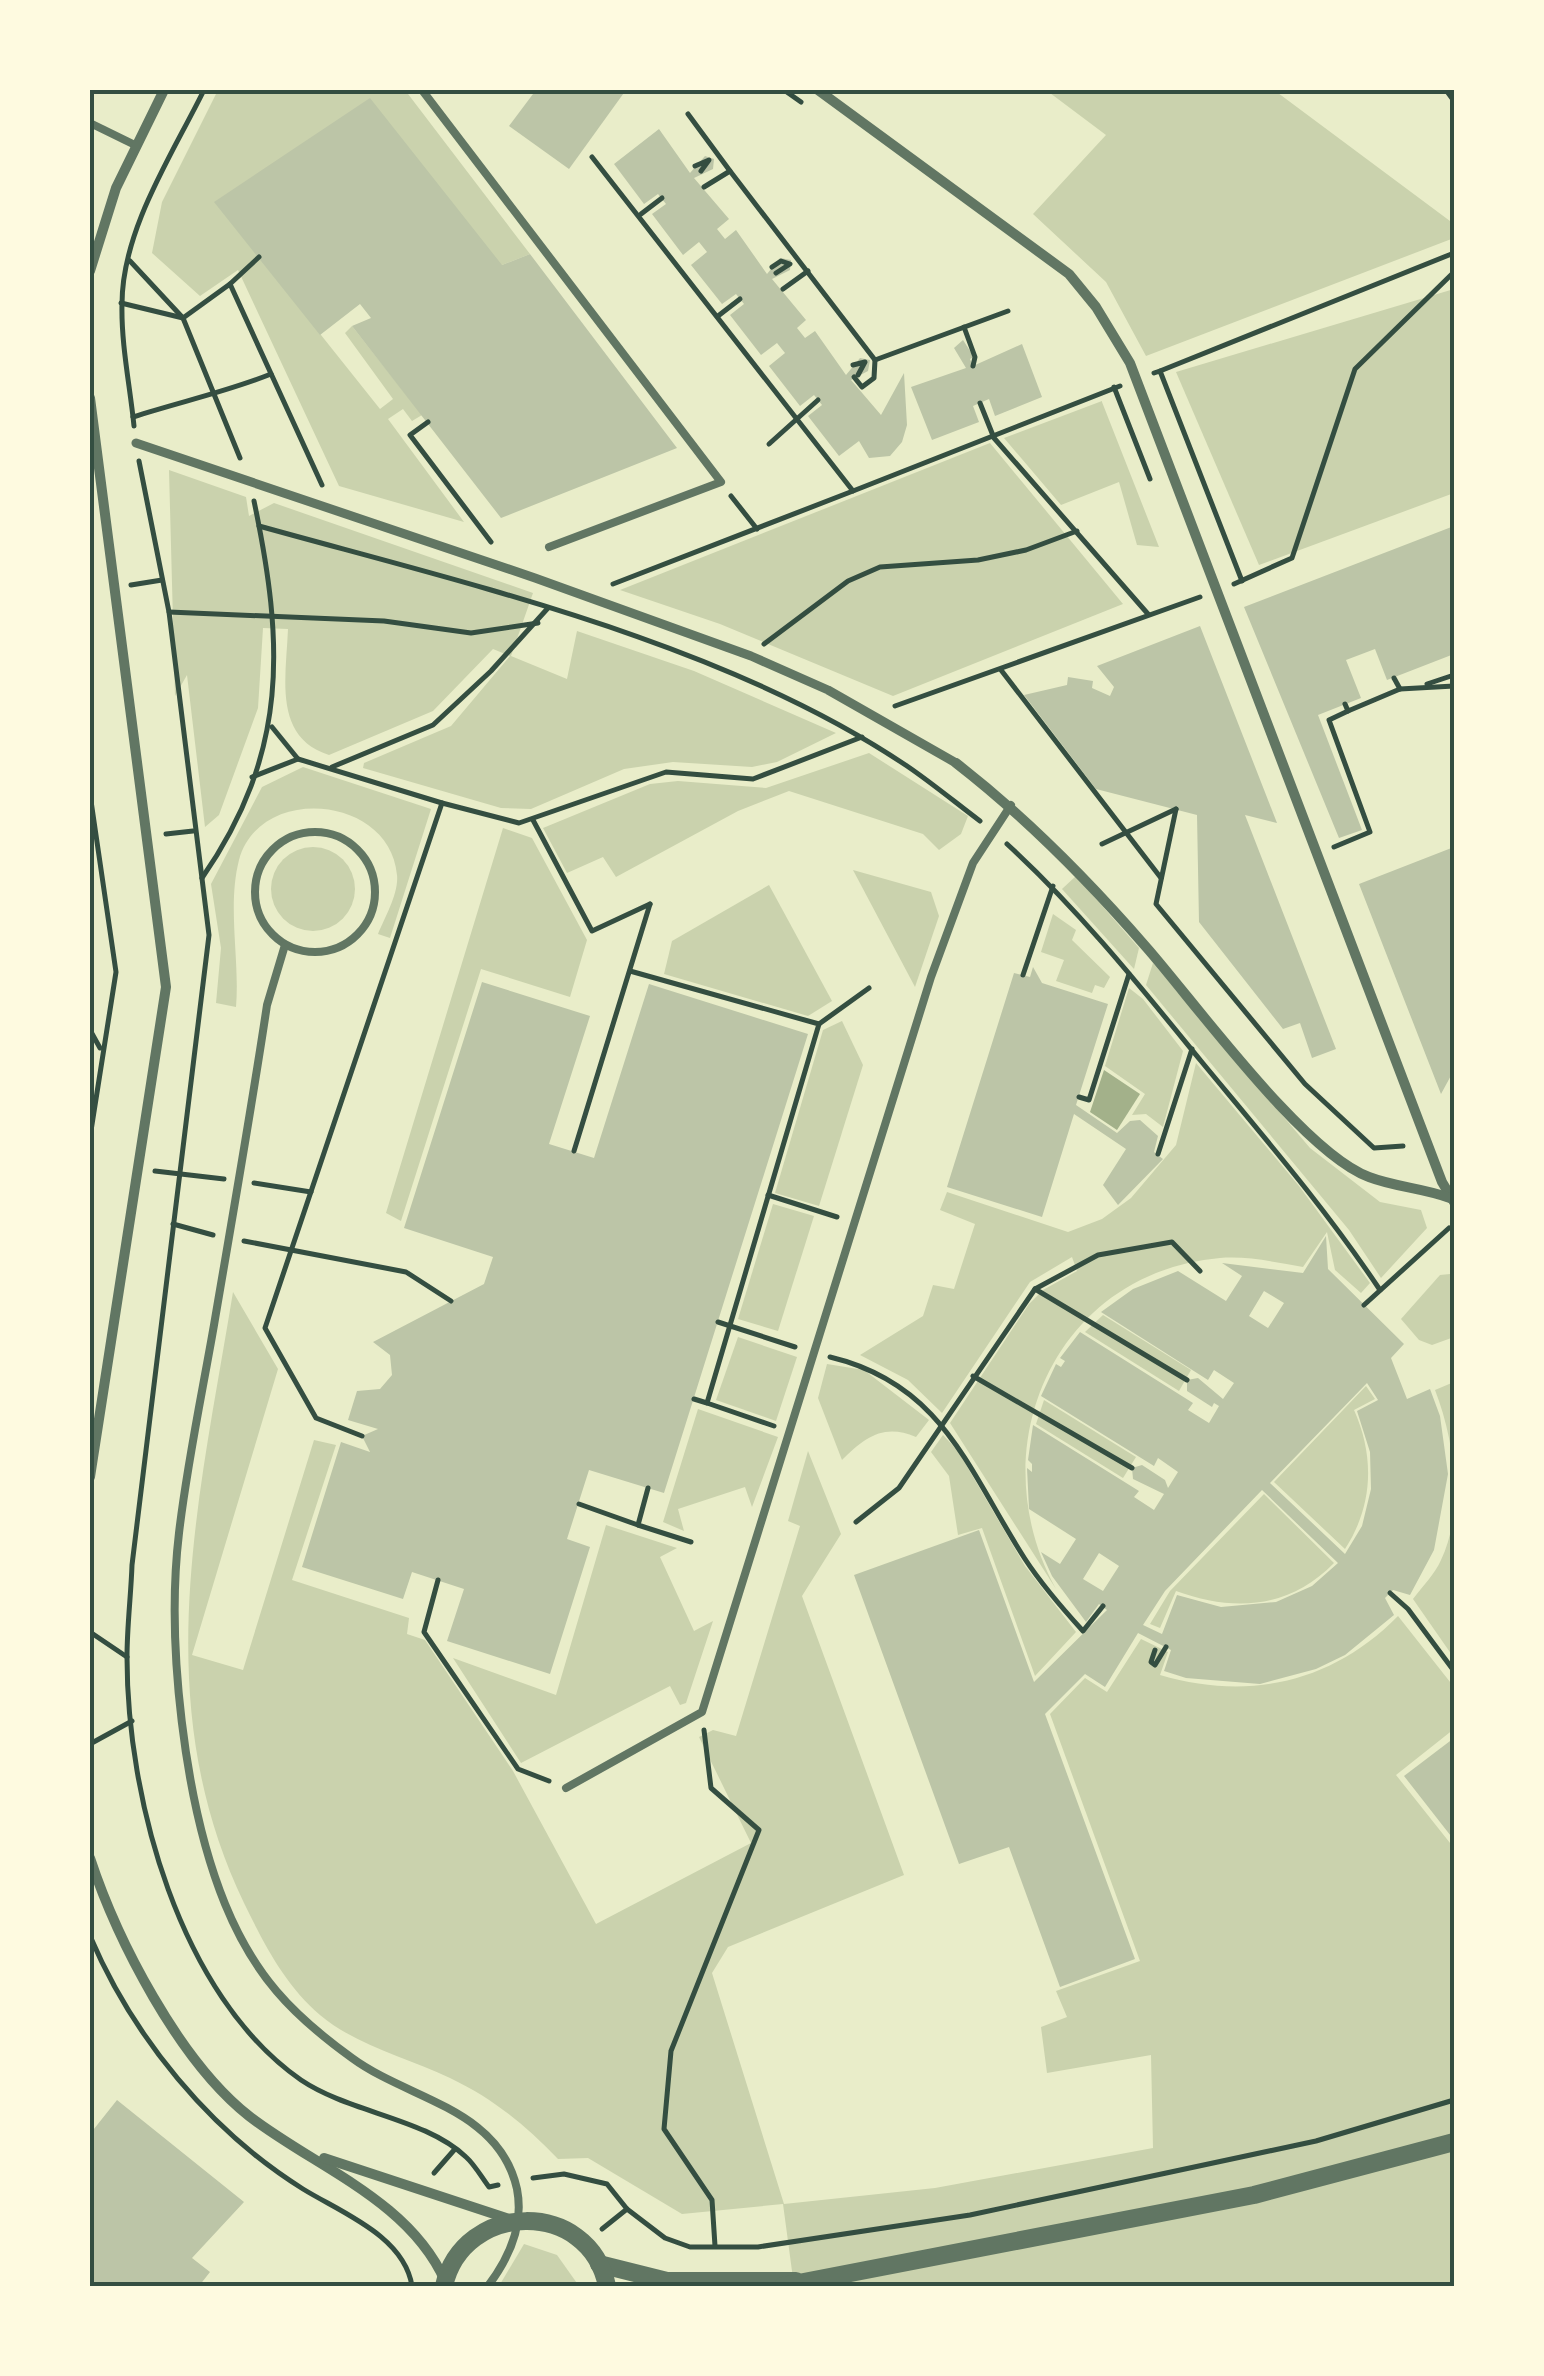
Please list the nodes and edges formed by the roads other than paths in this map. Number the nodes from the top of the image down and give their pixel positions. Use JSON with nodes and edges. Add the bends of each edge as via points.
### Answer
{"nodes":[{"id":1,"x":164,"y":90,"type":"edge"},
{"id":2,"x":422,"y":90,"type":"edge"},
{"id":3,"x":818,"y":90,"type":"edge"},
{"id":4,"x":90,"y":124,"type":"edge"},
{"id":5,"x":137,"y":146,"type":"junction"},
{"id":6,"x":90,"y":271,"type":"edge"},
{"id":7,"x":90,"y":398,"type":"edge"},
{"id":8,"x":136,"y":443,"type":"road end"},
{"id":9,"x":548,"y":546,"type":"dead end"},
{"id":10,"x":956,"y":763,"type":"joint"},
{"id":11,"x":1010,"y":805,"type":"junction"},
{"id":12,"x":286,"y":945,"type":"junction"},
{"id":13,"x":1452,"y":1200,"type":"edge"},
{"id":14,"x":90,"y":1477,"type":"edge"},
{"id":15,"x":566,"y":1788,"type":"road end"},
{"id":16,"x":90,"y":1858,"type":"edge"},
{"id":17,"x":1454,"y":2142,"type":"edge"},
{"id":18,"x":314,"y":2156,"type":"junction"},
{"id":19,"x":517,"y":2220,"type":"junction"},
{"id":20,"x":599,"y":2264,"type":"junction"},
{"id":21,"x":811,"y":2280,"type":"junction"},
{"id":22,"x":445,"y":2284,"type":"edge"},
{"id":23,"x":488,"y":2286,"type":"edge"},
{"id":24,"x":606,"y":2286,"type":"edge"},
{"id":25,"x":783,"y":2286,"type":"edge"}],
"edges":[{"from":1,"to":5,"type":"street"},
{"from":2,"to":9,"type":"lane","via":[[721,482]]},
{"from":3,"to":13,"type":"street","via":[[1041,251],[1096,307],[1136,379]]},
{"from":4,"to":5,"type":"lane"},
{"from":5,"to":6,"type":"street"},
{"from":7,"to":14,"type":"street","via":[[166,987]]},
{"from":8,"to":10,"type":"street","via":[[750,656],[879,717]]},
{"from":10,"to":11,"type":"street"},
{"from":11,"to":13,"type":"street","via":[[1074,865],[1316,1140],[1367,1177]]},
{"from":11,"to":15,"type":"lane","via":[[961,890],[943,942],[702,1712]]},
{"from":12,"to":12,"type":"lane","via":[[325,952],[350,942],[368,922],[375,883],[365,858],[345,840],[319,832],[292,836],[262,862],[254,888],[259,915]]},
{"from":12,"to":19,"type":"lane","via":[[267,1006],[178,1536],[177,1651],[189,1771],[208,1862],[266,1984],[357,2062],[463,2115],[489,2137],[508,2161]]},
{"from":16,"to":18,"type":"street","via":[[118,1934],[180,2036],[245,2113]]},
{"from":17,"to":21,"type":"street","via":[[1254,2196]]},
{"from":18,"to":19,"type":"street"},
{"from":18,"to":22,"type":"street","via":[[421,2242]]},
{"from":19,"to":20,"type":"street","via":[[556,2226]]},
{"from":19,"to":22,"type":"street","via":[[470,2240]]},
{"from":19,"to":23,"type":"lane"},
{"from":20,"to":21,"type":"street","via":[[667,2281]]},
{"from":20,"to":24,"type":"street"},
{"from":21,"to":25,"type":"street"}]}
